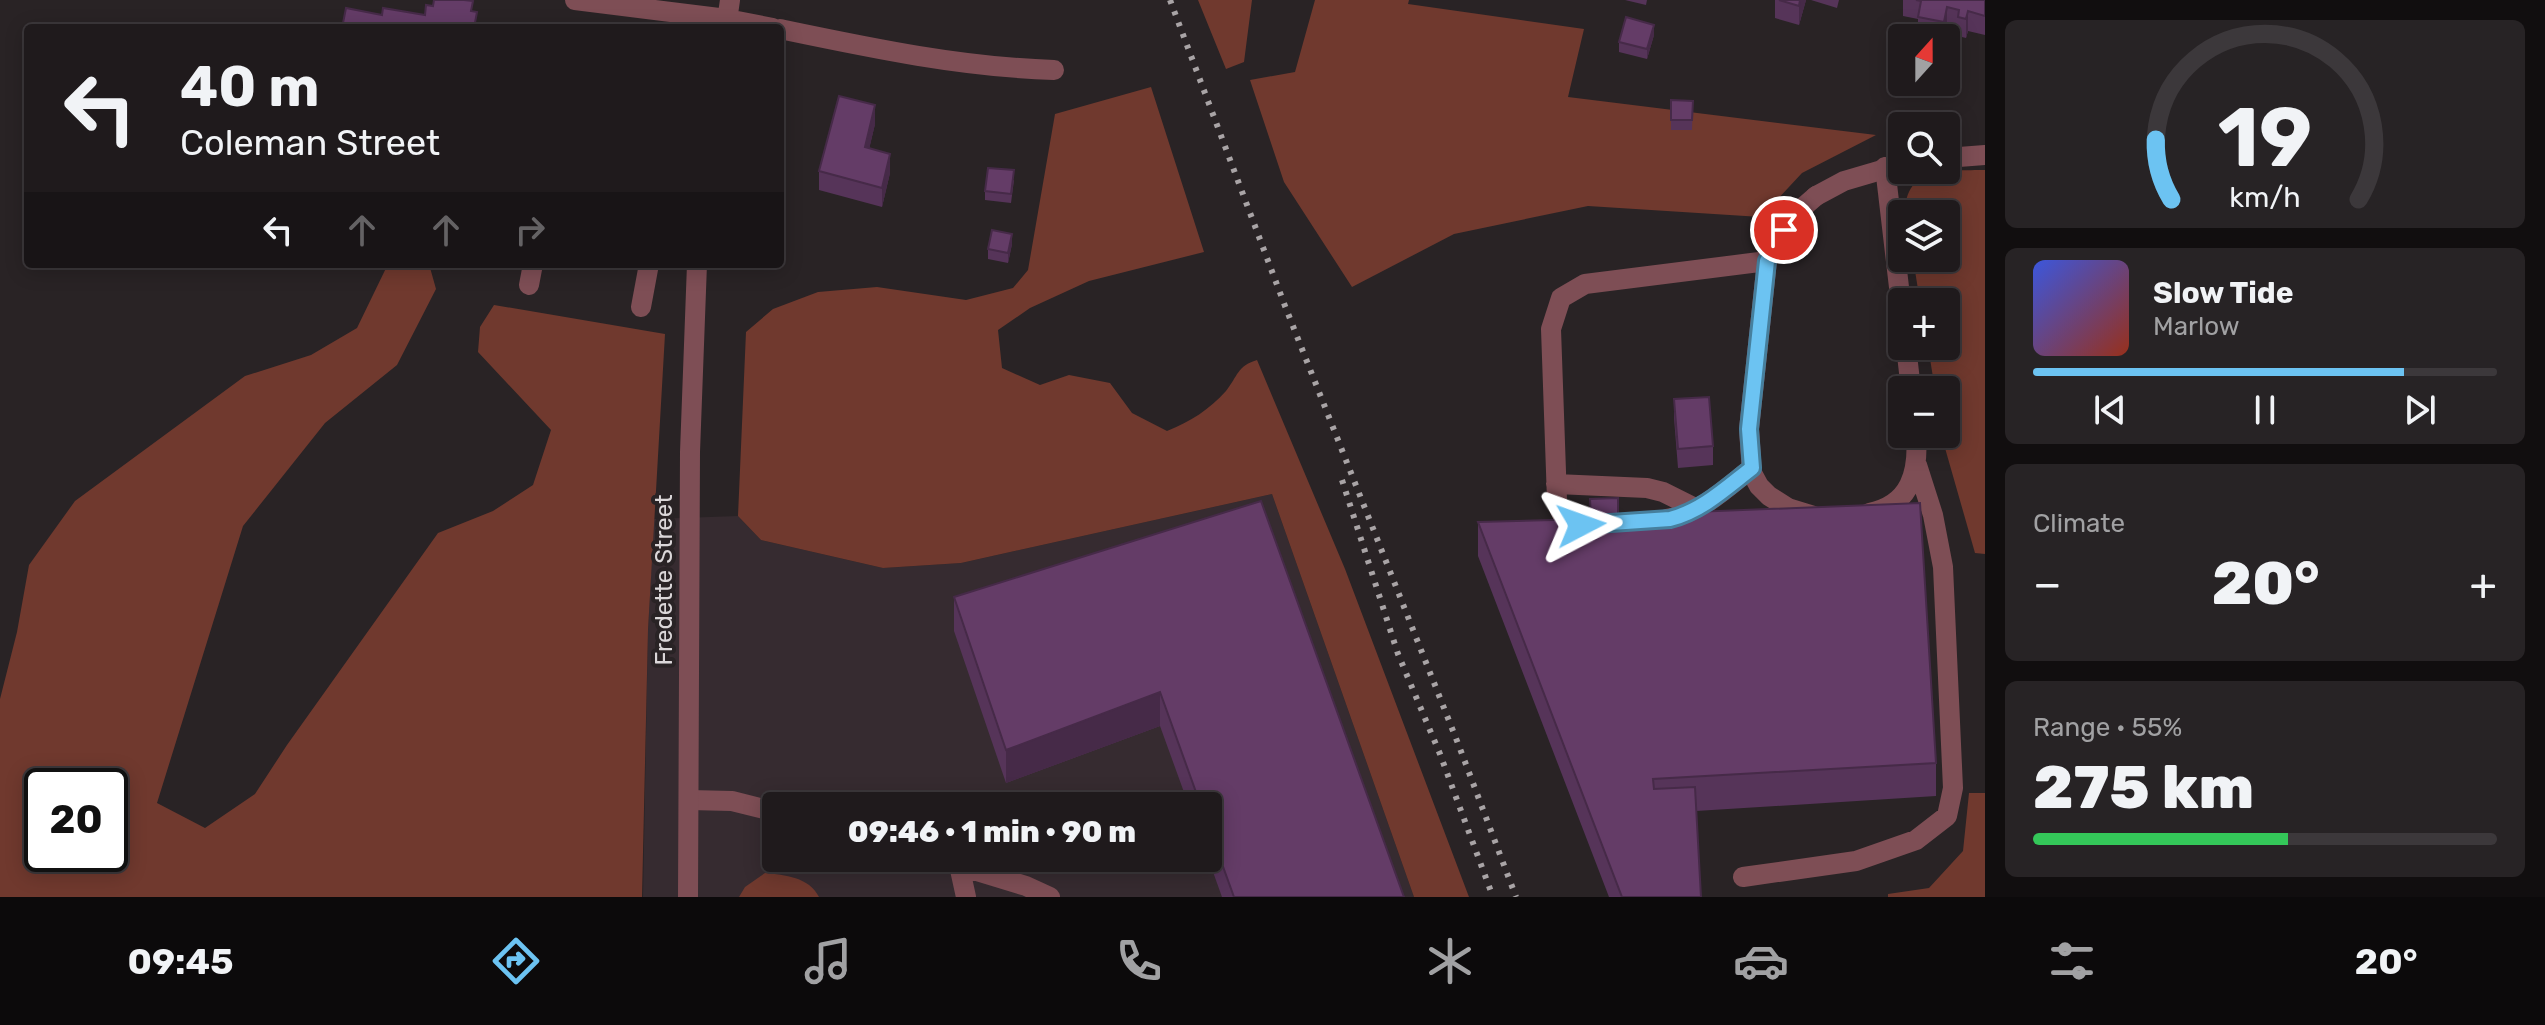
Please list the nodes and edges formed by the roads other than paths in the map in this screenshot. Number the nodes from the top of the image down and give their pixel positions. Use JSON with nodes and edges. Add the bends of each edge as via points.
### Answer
{"nodes":[{"id":1,"x":575,"y":0,"type":"edge"},
{"id":2,"x":728,"y":16,"type":"edge"},
{"id":3,"x":758,"y":24,"type":"edge"},
{"id":4,"x":784,"y":30,"type":"edge"},
{"id":5,"x":1054,"y":70,"type":"dead end"},
{"id":6,"x":1985,"y":155,"type":"edge"},
{"id":7,"x":1960,"y":157,"type":"edge"},
{"id":8,"x":1888,"y":168,"type":"edge"},
{"id":9,"x":1894,"y":184,"type":"edge"},
{"id":10,"x":1767,"y":261,"type":"junction"},
{"id":11,"x":532,"y":268,"type":"edge"},
{"id":12,"x":648,"y":268,"type":"edge"},
{"id":13,"x":697,"y":268,"type":"edge"},
{"id":14,"x":529,"y":285,"type":"dead end"},
{"id":15,"x":1900,"y":288,"type":"edge"},
{"id":16,"x":641,"y":307,"type":"dead end"},
{"id":17,"x":1916,"y":448,"type":"edge"},
{"id":18,"x":1917,"y":465,"type":"junction"},
{"id":19,"x":1752,"y":468,"type":"junction"},
{"id":20,"x":1556,"y":484,"type":"junction"},
{"id":21,"x":1697,"y":509,"type":"junction"},
{"id":22,"x":1641,"y":521,"type":"edge"},
{"id":23,"x":1611,"y":523,"type":"edge"},
{"id":24,"x":689,"y":800,"type":"junction"},
{"id":25,"x":762,"y":808,"type":"edge"},
{"id":26,"x":961,"y":872,"type":"edge"},
{"id":27,"x":981,"y":872,"type":"edge"},
{"id":28,"x":1743,"y":877,"type":"dead end"},
{"id":29,"x":688,"y":897,"type":"edge"},
{"id":30,"x":966,"y":897,"type":"edge"},
{"id":31,"x":1050,"y":897,"type":"edge"}],
"edges":[{"from":1,"to":2,"type":"street"},
{"from":2,"to":3,"type":"street"},
{"from":4,"to":5,"type":"street","via":[[972,65]]},
{"from":6,"to":7,"type":"street"},
{"from":8,"to":10,"type":"street","via":[[1816,196],[1784,230]]},
{"from":9,"to":15,"type":"street"},
{"from":10,"to":19,"type":"street","via":[[1749,429]]},
{"from":10,"to":20,"type":"street","via":[[1585,284],[1561,298],[1551,329]]},
{"from":11,"to":14,"type":"street"},
{"from":12,"to":16,"type":"street"},
{"from":13,"to":24,"type":"street","name":"Fredette Street","via":[[690,452]]},
{"from":17,"to":18,"type":"street"},
{"from":18,"to":19,"type":"street","via":[[1895,505],[1847,516],[1810,516],[1788,508],[1759,486]]},
{"from":18,"to":28,"type":"street","via":[[1943,567],[1953,788],[1947,816],[1916,840],[1856,861]]},
{"from":19,"to":21,"type":"street"},
{"from":20,"to":21,"type":"street","via":[[1647,488]]},
{"from":20,"to":23,"type":"street","via":[[1559,512],[1569,522]]},
{"from":21,"to":22,"type":"street","via":[[1670,519]]},
{"from":24,"to":25,"type":"street"},
{"from":24,"to":29,"type":"street","name":"Fredette Street"},
{"from":26,"to":30,"type":"street"},
{"from":27,"to":31,"type":"street"}]}
